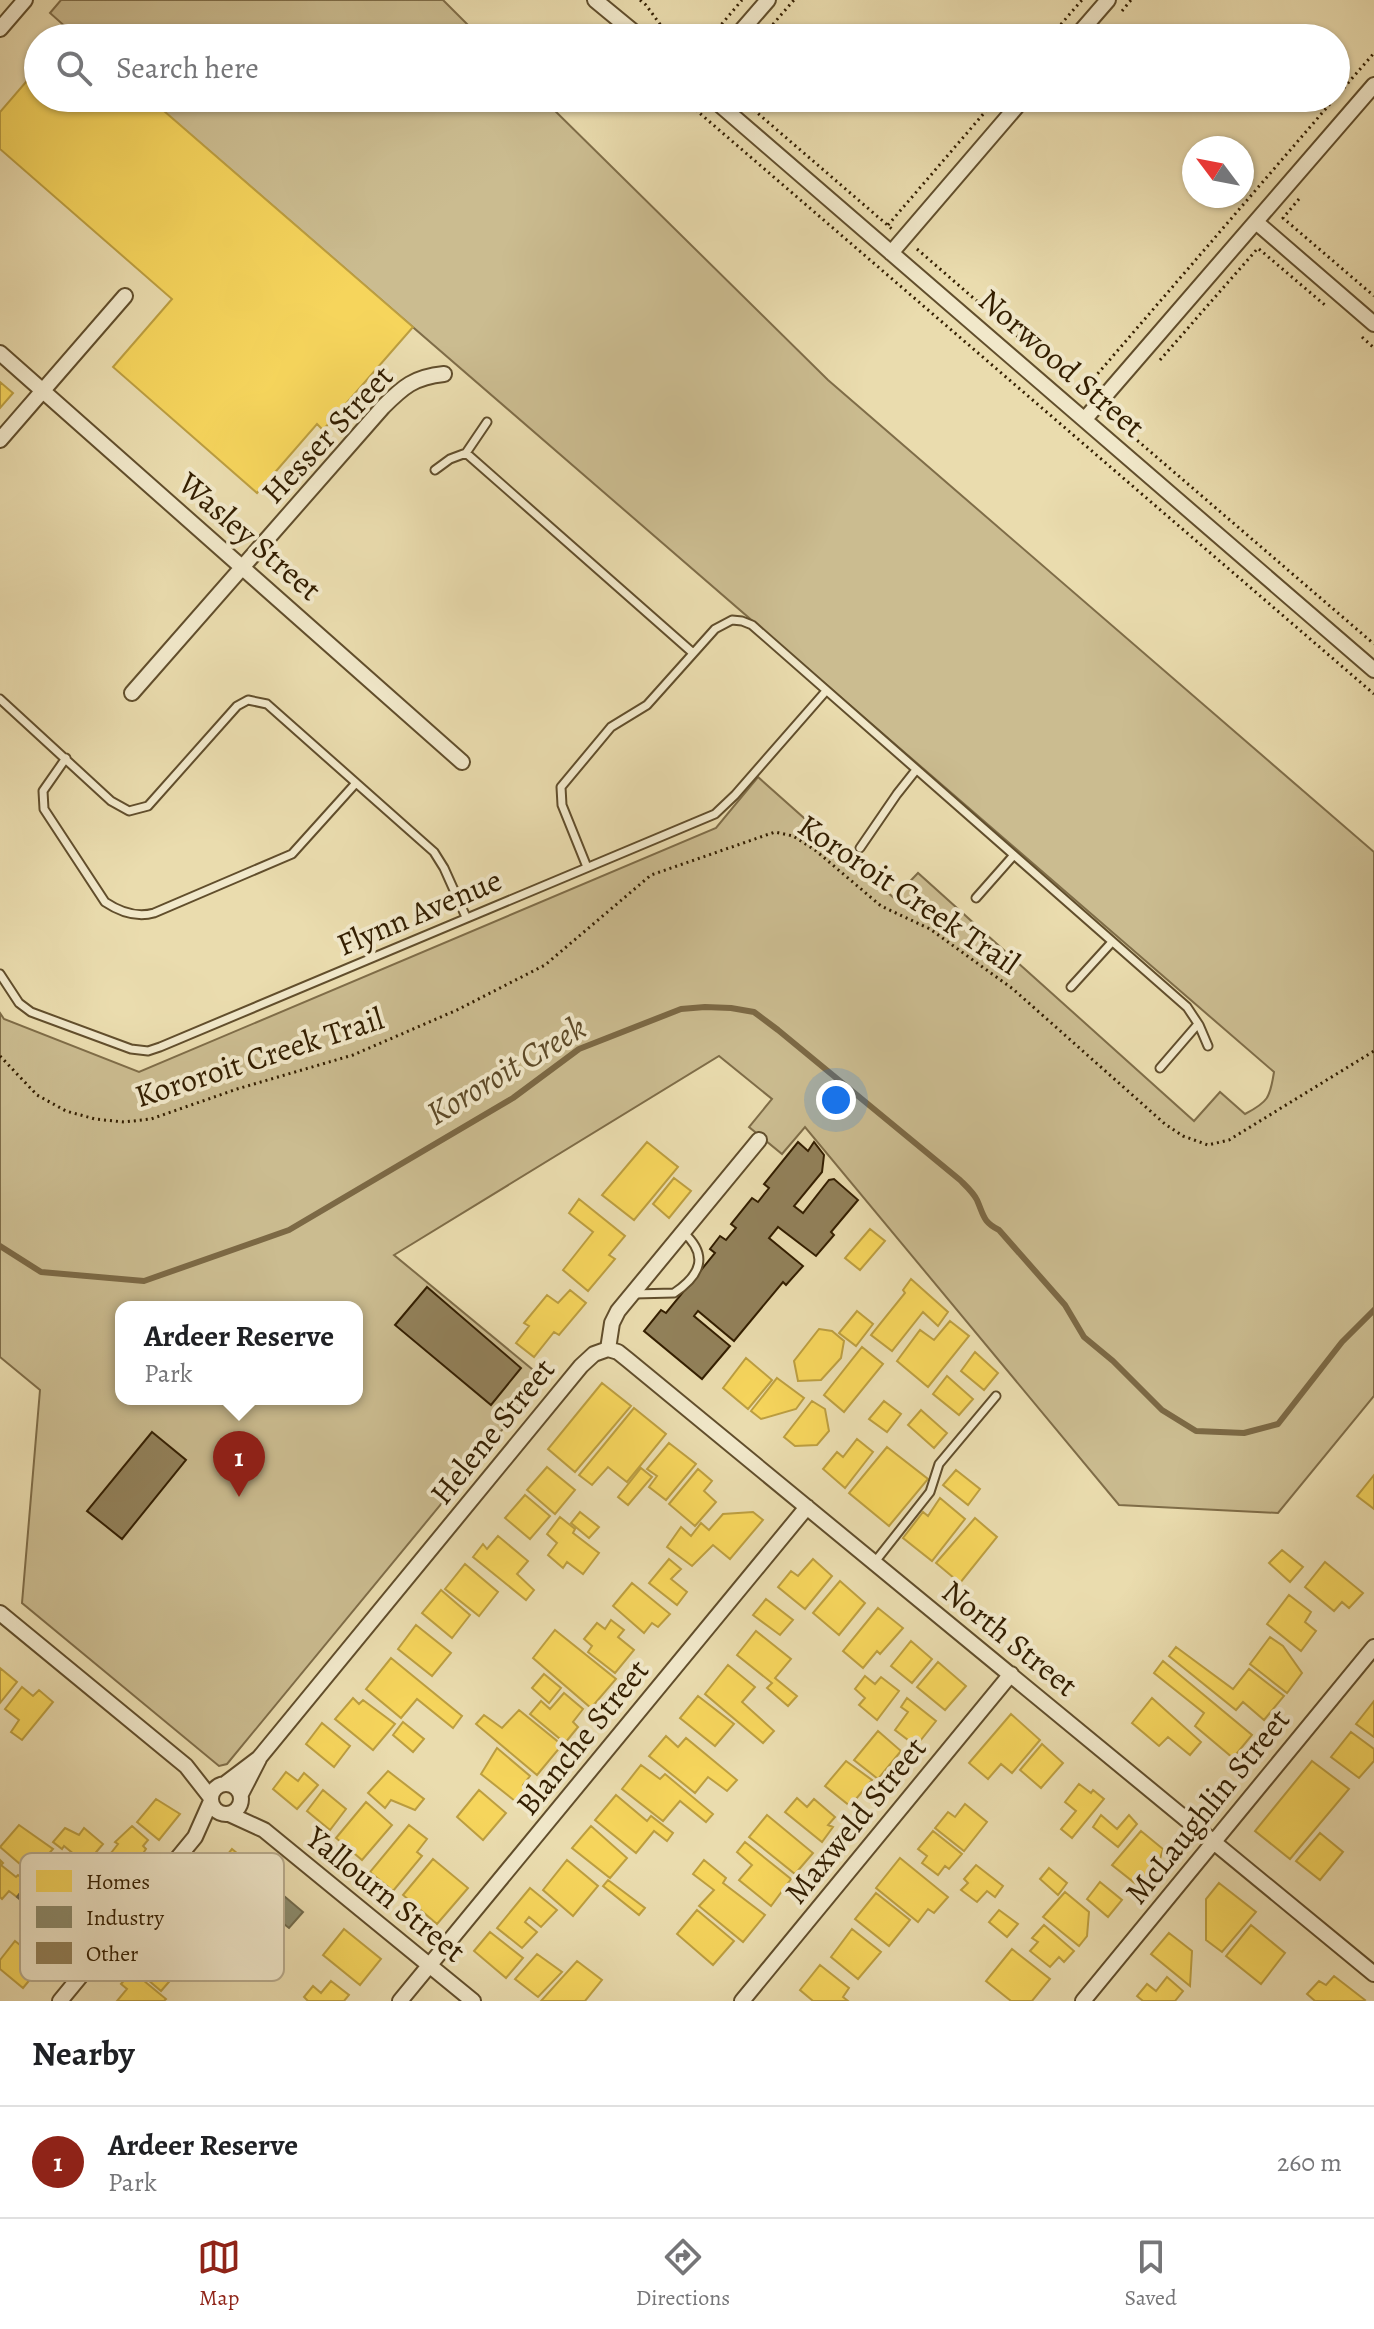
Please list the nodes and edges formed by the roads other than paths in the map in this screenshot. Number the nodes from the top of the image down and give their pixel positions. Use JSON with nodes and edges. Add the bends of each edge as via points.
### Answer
{"nodes":[{"id":1,"x":25,"y":0,"type":"edge"},
{"id":2,"x":595,"y":0,"type":"edge"},
{"id":3,"x":768,"y":0,"type":"edge"},
{"id":4,"x":1108,"y":0,"type":"edge"},
{"id":5,"x":624,"y":24,"type":"edge"},
{"id":6,"x":747,"y":24,"type":"edge"},
{"id":7,"x":1087,"y":24,"type":"edge"},
{"id":8,"x":0,"y":29,"type":"edge"},
{"id":9,"x":1374,"y":85,"type":"edge"},
{"id":10,"x":728,"y":112,"type":"edge"},
{"id":11,"x":1012,"y":112,"type":"edge"},
{"id":12,"x":1256,"y":222,"type":"junction"},
{"id":13,"x":891,"y":253,"type":"junction"},
{"id":14,"x":125,"y":296,"type":"dead end"},
{"id":15,"x":1374,"y":324,"type":"edge"},
{"id":16,"x":0,"y":353,"type":"edge"},
{"id":17,"x":444,"y":374,"type":"dead end"},
{"id":18,"x":43,"y":391,"type":"junction"},
{"id":19,"x":1085,"y":419,"type":"junction"},
{"id":20,"x":487,"y":422,"type":"dead end"},
{"id":21,"x":0,"y":440,"type":"edge"},
{"id":22,"x":466,"y":453,"type":"junction"},
{"id":23,"x":435,"y":470,"type":"dead end"},
{"id":24,"x":242,"y":567,"type":"junction"},
{"id":25,"x":693,"y":653,"type":"junction"},
{"id":26,"x":1374,"y":670,"type":"edge"},
{"id":27,"x":826,"y":691,"type":"junction"},
{"id":28,"x":132,"y":693,"type":"dead end"},
{"id":29,"x":0,"y":699,"type":"edge"},
{"id":30,"x":66,"y":758,"type":"junction"},
{"id":31,"x":462,"y":762,"type":"dead end"},
{"id":32,"x":916,"y":770,"type":"junction"},
{"id":33,"x":356,"y":783,"type":"junction"},
{"id":34,"x":860,"y":848,"type":"dead end"},
{"id":35,"x":1014,"y":855,"type":"junction"},
{"id":36,"x":587,"y":867,"type":"junction"},
{"id":37,"x":976,"y":898,"type":"dead end"},
{"id":38,"x":466,"y":917,"type":"junction"},
{"id":39,"x":1112,"y":942,"type":"junction"},
{"id":40,"x":0,"y":974,"type":"edge"},
{"id":41,"x":1071,"y":987,"type":"dead end"},
{"id":42,"x":1198,"y":1024,"type":"junction"},
{"id":43,"x":1208,"y":1046,"type":"dead end"},
{"id":44,"x":1160,"y":1068,"type":"dead end"},
{"id":45,"x":759,"y":1140,"type":"dead end"},
{"id":46,"x":683,"y":1232,"type":"junction"},
{"id":47,"x":632,"y":1294,"type":"junction"},
{"id":48,"x":608,"y":1349,"type":"junction"},
{"id":49,"x":996,"y":1396,"type":"dead end"},
{"id":50,"x":807,"y":1507,"type":"junction"},
{"id":51,"x":874,"y":1563,"type":"junction"},
{"id":52,"x":0,"y":1613,"type":"edge"},
{"id":53,"x":1374,"y":1647,"type":"edge"},
{"id":54,"x":1011,"y":1674,"type":"junction"},
{"id":55,"x":259,"y":1758,"type":"junction"},
{"id":56,"x":186,"y":1766,"type":"junction"},
{"id":57,"x":224,"y":1783,"type":"junction"},
{"id":58,"x":241,"y":1796,"type":"junction"},
{"id":59,"x":211,"y":1800,"type":"junction"},
{"id":60,"x":227,"y":1814,"type":"junction"},
{"id":61,"x":264,"y":1830,"type":"junction"},
{"id":62,"x":195,"y":1837,"type":"junction"},
{"id":63,"x":1213,"y":1842,"type":"junction"},
{"id":64,"x":182,"y":1853,"type":"edge"},
{"id":65,"x":430,"y":1966,"type":"junction"},
{"id":66,"x":1374,"y":1974,"type":"edge"},
{"id":67,"x":76,"y":1981,"type":"edge"},
{"id":68,"x":60,"y":2001,"type":"edge"},
{"id":69,"x":400,"y":2001,"type":"edge"},
{"id":70,"x":473,"y":2001,"type":"edge"},
{"id":71,"x":742,"y":2001,"type":"edge"},
{"id":72,"x":1083,"y":2001,"type":"edge"}],
"edges":[{"from":1,"to":8,"type":"street"},
{"from":2,"to":5,"type":"street"},
{"from":3,"to":6,"type":"street"},
{"from":4,"to":7,"type":"street"},
{"from":9,"to":12,"type":"street"},
{"from":10,"to":13,"type":"street","name":"Norwood Street"},
{"from":11,"to":13,"type":"street"},
{"from":12,"to":15,"type":"street"},
{"from":12,"to":19,"type":"street"},
{"from":13,"to":19,"type":"street","name":"Norwood Street"},
{"from":14,"to":18,"type":"street"},
{"from":16,"to":18,"type":"street","name":"Wasley Street"},
{"from":17,"to":24,"type":"street","name":"Hesser Street","via":[[425,376],[403,388]]},
{"from":18,"to":21,"type":"street"},
{"from":18,"to":24,"type":"street","name":"Wasley Street"},
{"from":19,"to":26,"type":"street","name":"Norwood Street"},
{"from":20,"to":22,"type":"lane"},
{"from":22,"to":23,"type":"lane"},
{"from":22,"to":25,"type":"lane"},
{"from":24,"to":28,"type":"street","name":"Hesser Street"},
{"from":24,"to":31,"type":"street","name":"Wasley Street"},
{"from":25,"to":27,"type":"lane","via":[[723,624],[742,621]]},
{"from":25,"to":36,"type":"lane","via":[[647,705],[611,727],[561,787],[562,805]]},
{"from":27,"to":32,"type":"lane"},
{"from":27,"to":36,"type":"lane","name":"Flynn Avenue","via":[[715,814]]},
{"from":29,"to":30,"type":"lane"},
{"from":30,"to":33,"type":"lane","via":[[111,801],[129,811],[148,806],[237,706],[257,700]]},
{"from":30,"to":33,"type":"lane","via":[[43,791],[44,809],[105,902],[138,916],[292,854]]},
{"from":32,"to":34,"type":"lane"},
{"from":32,"to":35,"type":"lane"},
{"from":33,"to":38,"type":"lane","via":[[440,859]]},
{"from":35,"to":37,"type":"lane"},
{"from":35,"to":39,"type":"lane"},
{"from":36,"to":38,"type":"lane","name":"Flynn Avenue"},
{"from":38,"to":40,"type":"lane","name":"Flynn Avenue","via":[[148,1051],[31,1012]]},
{"from":39,"to":41,"type":"lane"},
{"from":39,"to":42,"type":"lane","via":[[1187,1007]]},
{"from":42,"to":43,"type":"lane"},
{"from":42,"to":44,"type":"lane"},
{"from":45,"to":46,"type":"street"},
{"from":46,"to":47,"type":"street"},
{"from":46,"to":47,"type":"lane","via":[[700,1255],[687,1281],[674,1293]]},
{"from":47,"to":48,"type":"street","via":[[612,1323]]},
{"from":48,"to":50,"type":"street","name":"North Street"},
{"from":48,"to":55,"type":"street","name":"Helene Street","via":[[581,1366]]},
{"from":49,"to":51,"type":"lane","via":[[939,1464],[930,1492]]},
{"from":50,"to":51,"type":"street","name":"North Street"},
{"from":50,"to":65,"type":"street","name":"Blanche Street"},
{"from":51,"to":54,"type":"street","name":"North Street"},
{"from":52,"to":56,"type":"street","name":"Yallourn Street"},
{"from":53,"to":63,"type":"street","name":"McLaughlin Street"},
{"from":54,"to":63,"type":"street","name":"North Street"},
{"from":54,"to":71,"type":"street","name":"Maxweld Street"},
{"from":55,"to":57,"type":"street","name":"Helene Street"},
{"from":55,"to":58,"type":"street","name":"Helene Street"},
{"from":56,"to":57,"type":"street","name":"Yallourn Street"},
{"from":56,"to":59,"type":"street","name":"Yallourn Street"},
{"from":57,"to":58,"type":"street","name":"Yallourn Street","via":[[235,1786]]},
{"from":57,"to":59,"type":"street","via":[[214,1789]]},
{"from":58,"to":60,"type":"street","via":[[238,1808]]},
{"from":58,"to":61,"type":"street","name":"Yallourn Street"},
{"from":59,"to":60,"type":"street","name":"Yallourn Street","via":[[216,1810]]},
{"from":59,"to":62,"type":"street"},
{"from":60,"to":61,"type":"street","name":"Yallourn Street"},
{"from":60,"to":62,"type":"street"},
{"from":61,"to":65,"type":"street","name":"Yallourn Street"},
{"from":62,"to":64,"type":"street"},
{"from":63,"to":66,"type":"street","name":"North Street"},
{"from":63,"to":72,"type":"street","name":"McLaughlin Street"},
{"from":65,"to":69,"type":"street","name":"Blanche Street"},
{"from":65,"to":70,"type":"street","name":"Yallourn Street"},
{"from":67,"to":68,"type":"street"}]}
